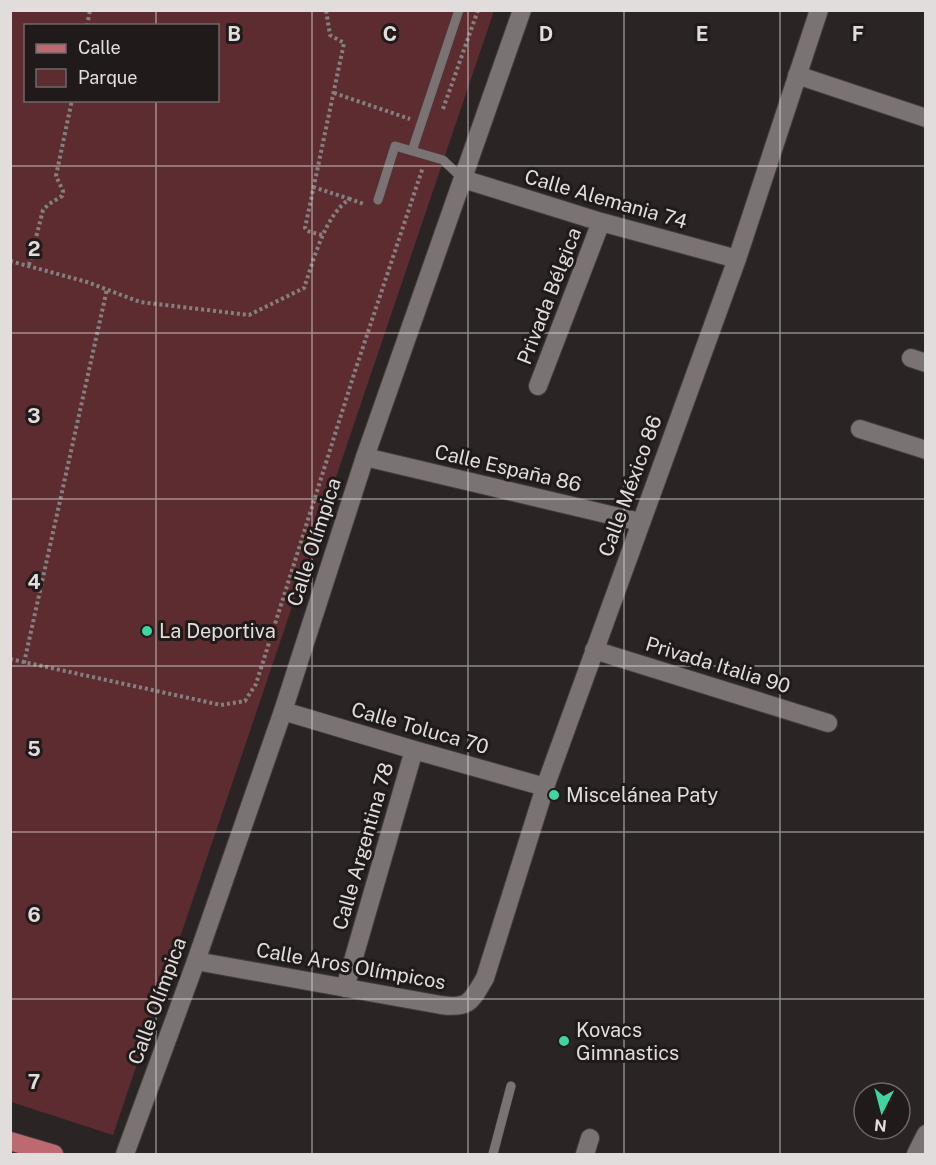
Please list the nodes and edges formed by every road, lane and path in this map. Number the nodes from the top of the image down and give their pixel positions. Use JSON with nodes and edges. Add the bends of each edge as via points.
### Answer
{"nodes":[{"id":1,"x":326,"y":10,"type":"edge"},
{"id":2,"x":459,"y":10,"type":"edge"},
{"id":3,"x":478,"y":10,"type":"edge"},
{"id":4,"x":522,"y":10,"type":"edge"},
{"id":5,"x":819,"y":10,"type":"edge"},
{"id":6,"x":797,"y":75,"type":"junction"},
{"id":7,"x":334,"y":93,"type":"junction"},
{"id":8,"x":72,"y":102,"type":"edge"},
{"id":9,"x":443,"y":110,"type":"dead end"},
{"id":10,"x":926,"y":118,"type":"edge"},
{"id":11,"x":421,"y":122,"type":"junction"},
{"id":12,"x":412,"y":151,"type":"junction"},
{"id":13,"x":427,"y":155,"type":"junction"},
{"id":14,"x":463,"y":180,"type":"junction"},
{"id":15,"x":313,"y":188,"type":"junction"},
{"id":16,"x":350,"y":199,"type":"junction"},
{"id":17,"x":378,"y":200,"type":"joint"},
{"id":18,"x":601,"y":222,"type":"junction"},
{"id":19,"x":322,"y":235,"type":"junction"},
{"id":20,"x":737,"y":259,"type":"junction"},
{"id":21,"x":10,"y":261,"type":"edge"},
{"id":22,"x":29,"y":265,"type":"junction"},
{"id":23,"x":107,"y":289,"type":"junction"},
{"id":24,"x":538,"y":386,"type":"dead end"},
{"id":25,"x":860,"y":429,"type":"dead end"},
{"id":26,"x":926,"y":450,"type":"edge"},
{"id":27,"x":365,"y":457,"type":"junction"},
{"id":28,"x":640,"y":522,"type":"junction"},
{"id":29,"x":594,"y":650,"type":"junction"},
{"id":30,"x":10,"y":660,"type":"edge"},
{"id":31,"x":24,"y":663,"type":"junction"},
{"id":32,"x":283,"y":711,"type":"junction"},
{"id":33,"x":828,"y":723,"type":"dead end"},
{"id":34,"x":414,"y":750,"type":"junction"},
{"id":35,"x":545,"y":787,"type":"junction"},
{"id":36,"x":196,"y":961,"type":"junction"},
{"id":37,"x":485,"y":978,"type":"joint"},
{"id":38,"x":345,"y":988,"type":"junction"},
{"id":39,"x":511,"y":1086,"type":"dead end"},
{"id":40,"x":926,"y":1134,"type":"edge"},
{"id":41,"x":10,"y":1141,"type":"edge"},
{"id":42,"x":54,"y":1155,"type":"edge"},
{"id":43,"x":125,"y":1155,"type":"edge"},
{"id":44,"x":493,"y":1155,"type":"edge"},
{"id":45,"x":916,"y":1155,"type":"edge"}],
"edges":[{"from":1,"to":7,"type":"path","via":[[330,34],[344,44]]},
{"from":2,"to":11,"type":"lane"},
{"from":3,"to":9,"type":"path"},
{"from":4,"to":14,"type":"street","name":"Calle Olímpica"},
{"from":5,"to":6,"type":"street","name":"Calle México 86"},
{"from":6,"to":10,"type":"street"},
{"from":6,"to":20,"type":"street","name":"Calle México 86"},
{"from":7,"to":11,"type":"path"},
{"from":7,"to":15,"type":"path"},
{"from":8,"to":22,"type":"path","via":[[56,176],[62,196],[43,210]]},
{"from":11,"to":12,"type":"lane"},
{"from":12,"to":13,"type":"lane"},
{"from":12,"to":17,"type":"lane","via":[[395,147]]},
{"from":13,"to":14,"type":"lane","via":[[443,160]]},
{"from":13,"to":31,"type":"path","via":[[256,684],[245,701],[221,705]]},
{"from":14,"to":18,"type":"street","name":"Calle Alemania 74"},
{"from":14,"to":27,"type":"street","name":"Calle Olímpica"},
{"from":15,"to":16,"type":"path"},
{"from":15,"to":19,"type":"path","via":[[305,228]]},
{"from":16,"to":17,"type":"path","via":[[375,208]]},
{"from":16,"to":19,"type":"path"},
{"from":18,"to":20,"type":"street","name":"Calle Alemania 74"},
{"from":18,"to":24,"type":"street","name":"Privada Bélgica"},
{"from":19,"to":23,"type":"path","via":[[304,288],[249,315],[140,302]]},
{"from":20,"to":28,"type":"street","name":"Calle México 86"},
{"from":21,"to":22,"type":"path"},
{"from":22,"to":23,"type":"path"},
{"from":23,"to":31,"type":"path"},
{"from":25,"to":26,"type":"street"},
{"from":27,"to":28,"type":"street","name":"Calle España 86"},
{"from":27,"to":32,"type":"street","name":"Calle Olímpica"},
{"from":28,"to":29,"type":"street","name":"Calle México 86"},
{"from":29,"to":33,"type":"street","name":"Privada Italia 90"},
{"from":29,"to":35,"type":"street","name":"Calle México 86"},
{"from":30,"to":31,"type":"path"},
{"from":32,"to":34,"type":"street","name":"Calle Toluca 70"},
{"from":32,"to":36,"type":"street","name":"Calle Olímpica"},
{"from":34,"to":35,"type":"street","name":"Calle Toluca 70"},
{"from":34,"to":38,"type":"street","name":"Calle Argentina 78"},
{"from":35,"to":37,"type":"street","name":"Calle México 86"},
{"from":36,"to":38,"type":"street","name":"Calle Aros Olímpicos"},
{"from":36,"to":43,"type":"street","name":"Calle Olímpica"},
{"from":37,"to":38,"type":"street","name":"Calle Aros Olímpicos","via":[[470,1002],[455,1007]]},
{"from":39,"to":44,"type":"lane"},
{"from":40,"to":45,"type":"street"},
{"from":41,"to":42,"type":"main road"}]}
